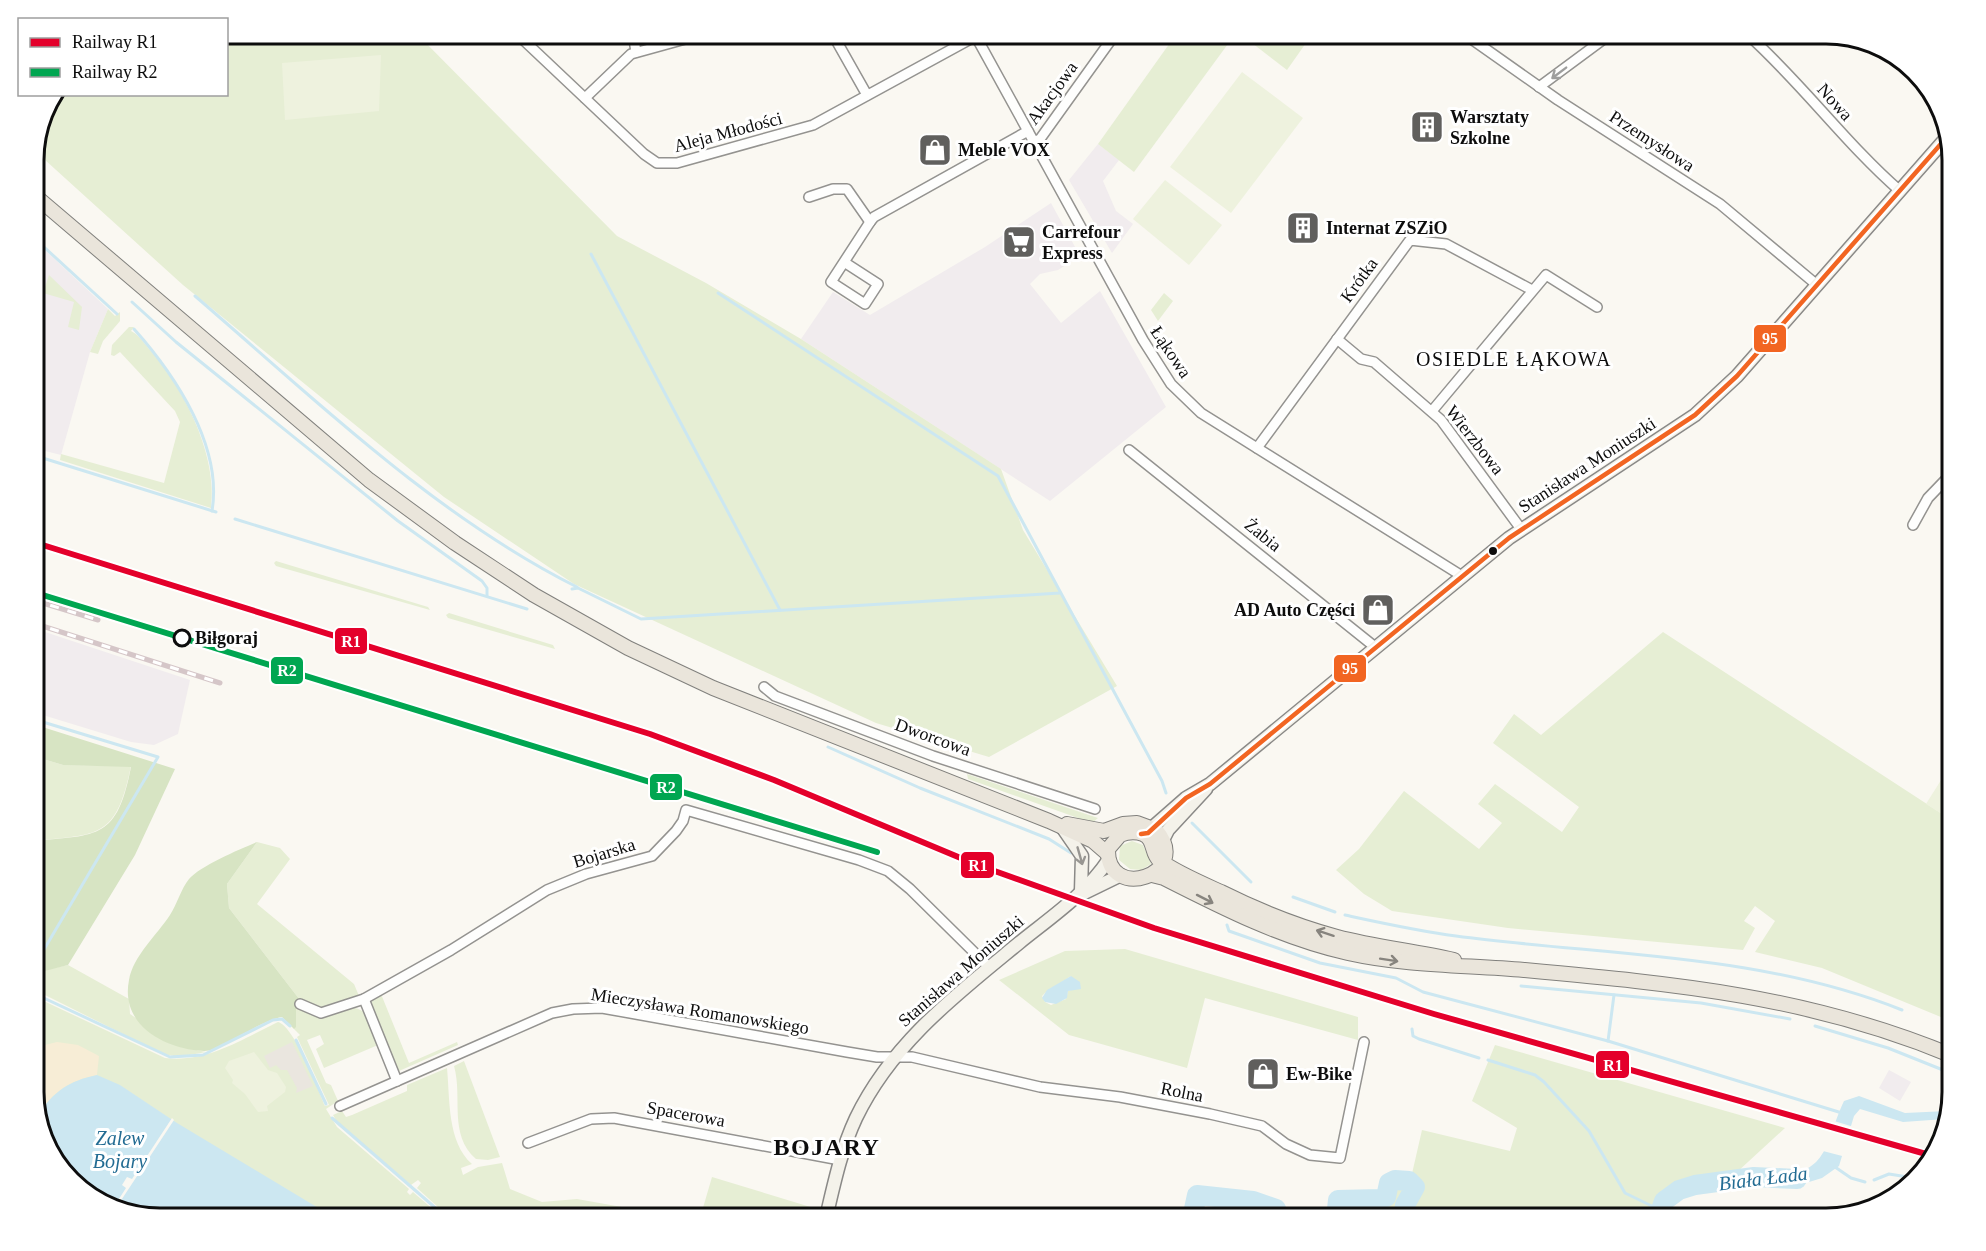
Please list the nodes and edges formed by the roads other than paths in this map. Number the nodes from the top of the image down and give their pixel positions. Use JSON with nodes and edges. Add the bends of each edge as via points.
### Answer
{"nodes":[{"id":1,"x":528,"y":44,"type":"edge"},
{"id":2,"x":635,"y":44,"type":"edge"},
{"id":3,"x":666,"y":44,"type":"edge"},
{"id":4,"x":838,"y":44,"type":"edge"},
{"id":5,"x":958,"y":44,"type":"edge"},
{"id":6,"x":980,"y":44,"type":"edge"},
{"id":7,"x":1108,"y":44,"type":"edge"},
{"id":8,"x":1478,"y":44,"type":"edge"},
{"id":9,"x":1597,"y":44,"type":"edge"},
{"id":10,"x":1758,"y":44,"type":"edge"},
{"id":11,"x":636,"y":52,"type":"junction"},
{"id":12,"x":1539,"y":87,"type":"junction"},
{"id":13,"x":867,"y":96,"type":"junction"},
{"id":14,"x":585,"y":98,"type":"junction"},
{"id":15,"x":1028,"y":131,"type":"junction"},
{"id":16,"x":1034,"y":142,"type":"junction"},
{"id":17,"x":1942,"y":143,"type":"edge"},
{"id":18,"x":1900,"y":191,"type":"junction"},
{"id":19,"x":809,"y":197,"type":"dead end"},
{"id":20,"x":44,"y":203,"type":"edge"},
{"id":21,"x":870,"y":222,"type":"junction"},
{"id":22,"x":844,"y":262,"type":"junction"},
{"id":23,"x":1817,"y":285,"type":"junction"},
{"id":24,"x":1532,"y":290,"type":"junction"},
{"id":25,"x":1597,"y":307,"type":"dead end"},
{"id":26,"x":1337,"y":339,"type":"junction"},
{"id":27,"x":1432,"y":411,"type":"junction"},
{"id":28,"x":1257,"y":448,"type":"junction"},
{"id":29,"x":1129,"y":450,"type":"dead end"},
{"id":30,"x":1942,"y":483,"type":"edge"},
{"id":31,"x":1913,"y":525,"type":"dead end"},
{"id":32,"x":1521,"y":529,"type":"junction"},
{"id":33,"x":1462,"y":576,"type":"junction"},
{"id":34,"x":1375,"y":647,"type":"junction"},
{"id":35,"x":764,"y":687,"type":"dead end"},
{"id":36,"x":964,"y":767,"type":"junction"},
{"id":37,"x":1210,"y":784,"type":"junction"},
{"id":38,"x":957,"y":787,"type":"junction"},
{"id":39,"x":1095,"y":809,"type":"dead end"},
{"id":40,"x":1048,"y":821,"type":"junction"},
{"id":41,"x":1062,"y":827,"type":"junction"},
{"id":42,"x":1147,"y":830,"type":"junction"},
{"id":43,"x":1163,"y":840,"type":"junction"},
{"id":44,"x":1108,"y":856,"type":"junction"},
{"id":45,"x":1162,"y":862,"type":"junction"},
{"id":46,"x":1121,"y":875,"type":"junction"},
{"id":47,"x":1152,"y":875,"type":"junction"},
{"id":48,"x":1081,"y":893,"type":"junction"},
{"id":49,"x":989,"y":967,"type":"junction"},
{"id":50,"x":1492,"y":968,"type":"junction"},
{"id":51,"x":364,"y":999,"type":"junction"},
{"id":52,"x":300,"y":1004,"type":"dead end"},
{"id":53,"x":1364,"y":1042,"type":"dead end"},
{"id":54,"x":1942,"y":1052,"type":"edge"},
{"id":55,"x":894,"y":1056,"type":"junction"},
{"id":56,"x":397,"y":1081,"type":"junction"},
{"id":57,"x":340,"y":1106,"type":"dead end"},
{"id":58,"x":528,"y":1143,"type":"dead end"},
{"id":59,"x":840,"y":1160,"type":"junction"},
{"id":60,"x":828,"y":1208,"type":"edge"}],
"edges":[{"from":1,"to":14,"type":"street","name":"Aleja Młodości"},
{"from":2,"to":11,"type":"street"},
{"from":3,"to":11,"type":"street"},
{"from":4,"to":13,"type":"street"},
{"from":5,"to":13,"type":"street","name":"Aleja Młodości"},
{"from":6,"to":15,"type":"street","name":"Łąkowa"},
{"from":7,"to":16,"type":"street","name":"Akacjowa"},
{"from":8,"to":12,"type":"street","name":"Przemysłowa"},
{"from":9,"to":12,"type":"street","one_way":true},
{"from":10,"to":18,"type":"street","name":"Nowa","via":[[1859,153]]},
{"from":11,"to":14,"type":"street"},
{"from":12,"to":23,"type":"street","name":"Przemysłowa","via":[[1720,204]]},
{"from":13,"to":14,"type":"street","name":"Aleja Młodości","via":[[800,129],[663,165],[652,160]]},
{"from":15,"to":16,"type":"street","name":"Łąkowa"},
{"from":15,"to":21,"type":"street","via":[[879,213]]},
{"from":16,"to":28,"type":"street","name":"Łąkowa","via":[[1164,375],[1201,413]]},
{"from":17,"to":18,"type":"street","name":"Stanisława Moniuszki"},
{"from":18,"to":23,"type":"street","name":"Stanisława Moniuszki"},
{"from":19,"to":21,"type":"street","via":[[832,189],[847,189]]},
{"from":20,"to":38,"type":"main road","via":[[369,480],[516,584],[692,679]]},
{"from":21,"to":22,"type":"street"},
{"from":22,"to":22,"type":"street","via":[[831,282],[865,304],[878,284]]},
{"from":23,"to":32,"type":"street","name":"Stanisława Moniuszki","via":[[1712,400],[1673,430]]},
{"from":24,"to":25,"type":"street","via":[[1545,275]]},
{"from":24,"to":26,"type":"street","name":"Krótka","via":[[1446,244],[1410,240]]},
{"from":24,"to":27,"type":"street"},
{"from":26,"to":27,"type":"street","name":"Wierzbowa","via":[[1374,362]]},
{"from":26,"to":28,"type":"street","name":"Krótka"},
{"from":27,"to":32,"type":"street","name":"Wierzbowa"},
{"from":28,"to":33,"type":"street","name":"Łąkowa"},
{"from":29,"to":34,"type":"street","name":"Żabia"},
{"from":30,"to":31,"type":"street","via":[[1928,498]]},
{"from":32,"to":33,"type":"street","name":"Stanisława Moniuszki"},
{"from":33,"to":34,"type":"street","name":"Stanisława Moniuszki"},
{"from":34,"to":37,"type":"street","name":"Stanisława Moniuszki"},
{"from":35,"to":36,"type":"street","name":"Dworcowa","via":[[775,696]]},
{"from":36,"to":38,"type":"street"},
{"from":36,"to":39,"type":"street","name":"Dworcowa"},
{"from":37,"to":42,"type":"street","name":"Stanisława Moniuszki"},
{"from":37,"to":43,"type":"street","name":"Stanisława Moniuszki"},
{"from":38,"to":40,"type":"main road"},
{"from":40,"to":41,"type":"main road"},
{"from":40,"to":42,"type":"main road","via":[[1105,831],[1130,822]]},
{"from":41,"to":44,"type":"main road","via":[[1102,846]]},
{"from":41,"to":48,"type":"street","one_way":true,"via":[[1082,856]]},
{"from":42,"to":43,"type":"main road"},
{"from":42,"to":44,"type":"main road","via":[[1118,836],[1109,846]]},
{"from":42,"to":45,"type":"main road"},
{"from":43,"to":45,"type":"main road"},
{"from":44,"to":46,"type":"main road"},
{"from":44,"to":48,"type":"street","name":"Stanisława Moniuszki"},
{"from":45,"to":47,"type":"main road"},
{"from":50,"to":45,"type":"main road","one_way":true,"via":[[1315,930],[1222,893]]},
{"from":46,"to":47,"type":"main road","via":[[1136,879]]},
{"from":46,"to":48,"type":"street","name":"Stanisława Moniuszki"},
{"from":47,"to":50,"type":"main road","one_way":true,"via":[[1248,919],[1335,950],[1408,963]]},
{"from":48,"to":49,"type":"street","name":"Stanisława Moniuszki"},
{"from":49,"to":51,"type":"street","name":"Bojarska","via":[[888,872],[686,810],[676,831],[652,856],[586,873],[547,890]]},
{"from":49,"to":55,"type":"street","name":"Stanisława Moniuszki","via":[[927,1020]]},
{"from":50,"to":54,"type":"main road","via":[[1664,983],[1778,1001],[1884,1030]]},
{"from":51,"to":52,"type":"street","name":"Bojarska","via":[[321,1013]]},
{"from":51,"to":56,"type":"street"},
{"from":53,"to":55,"type":"street","name":"Rolna","via":[[1340,1158],[1310,1155],[1262,1126],[1120,1097],[1040,1087]]},
{"from":55,"to":56,"type":"street","name":"Mieczysława Romanowskiego","via":[[867,1056],[602,1008],[584,1008],[552,1013]]},
{"from":55,"to":59,"type":"street","name":"Stanisława Moniuszki","via":[[863,1105]]},
{"from":56,"to":57,"type":"street","name":"Mieczysława Romanowskiego"},
{"from":58,"to":59,"type":"street","name":"Spacerowa","via":[[579,1123],[614,1118]]},
{"from":59,"to":60,"type":"street","name":"Stanisława Moniuszki"}]}
